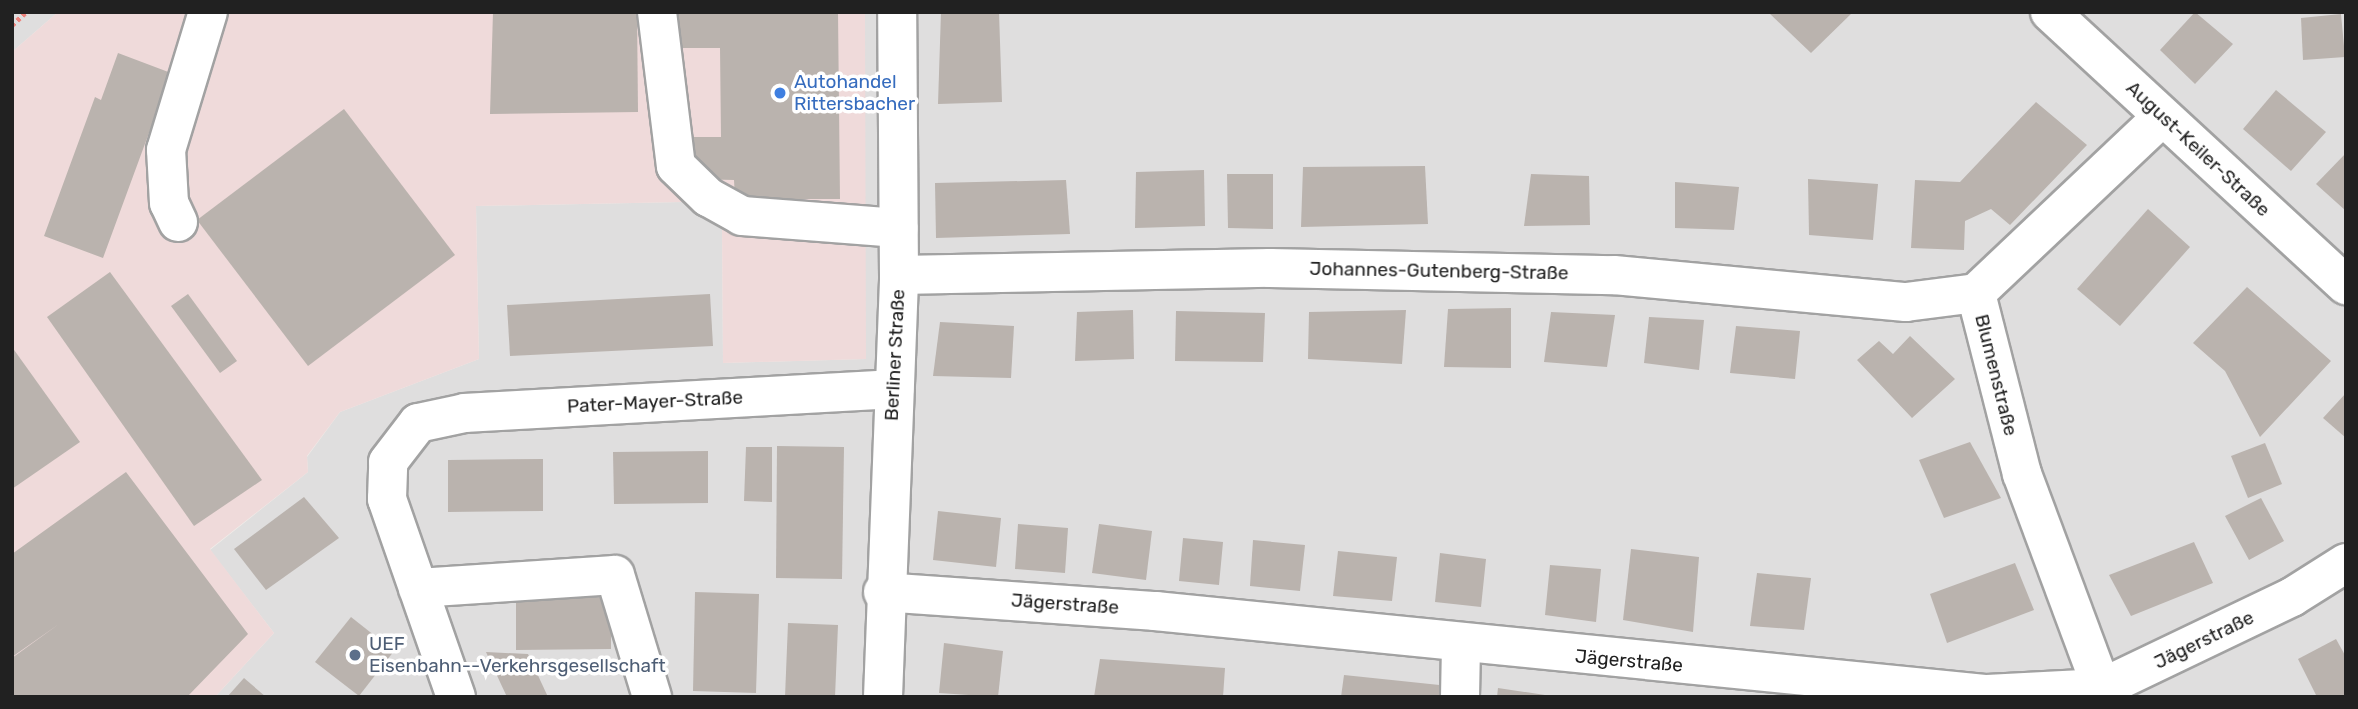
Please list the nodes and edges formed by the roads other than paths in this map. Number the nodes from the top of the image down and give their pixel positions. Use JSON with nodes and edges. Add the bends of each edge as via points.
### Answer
{"nodes":[{"id":1,"x":208,"y":12,"type":"edge"},
{"id":2,"x":657,"y":12,"type":"edge"},
{"id":3,"x":897,"y":12,"type":"edge"},
{"id":4,"x":2050,"y":12,"type":"edge"},
{"id":5,"x":2162,"y":117,"type":"junction"},
{"id":6,"x":178,"y":222,"type":"dead end"},
{"id":7,"x":899,"y":228,"type":"junction"},
{"id":8,"x":899,"y":275,"type":"junction"},
{"id":9,"x":2346,"y":285,"type":"edge"},
{"id":10,"x":1976,"y":293,"type":"junction"},
{"id":11,"x":894,"y":389,"type":"junction"},
{"id":12,"x":2346,"y":564,"type":"edge"},
{"id":13,"x":418,"y":588,"type":"junction"},
{"id":14,"x":883,"y":592,"type":"junction"},
{"id":15,"x":1461,"y":645,"type":"junction"},
{"id":16,"x":443,"y":689,"type":"edge"},
{"id":17,"x":2104,"y":692,"type":"edge"},
{"id":18,"x":652,"y":697,"type":"edge"},
{"id":19,"x":883,"y":697,"type":"edge"},
{"id":20,"x":1460,"y":697,"type":"edge"}],
"edges":[{"from":1,"to":6,"type":"street","via":[[166,150],[169,203]]},
{"from":2,"to":7,"type":"street","via":[[676,166],[708,197],[742,216]]},
{"from":3,"to":7,"type":"street","name":"Berliner Straße"},
{"from":4,"to":5,"type":"street","name":"August-Keiler-Straße"},
{"from":5,"to":9,"type":"street","name":"August-Keiler-Straße"},
{"from":5,"to":10,"type":"street","name":"Blumenstraße"},
{"from":7,"to":8,"type":"street","name":"Berliner Straße"},
{"from":8,"to":10,"type":"street","name":"Johannes-Gutenberg-Straße","via":[[1284,268],[1614,275],[1906,302]]},
{"from":8,"to":11,"type":"street","name":"Berliner Straße"},
{"from":10,"to":17,"type":"street","name":"Blumenstraße","via":[[2022,474]]},
{"from":11,"to":13,"type":"street","name":"Pater-Mayer-Straße","via":[[465,413],[418,422],[388,462],[387,499]]},
{"from":11,"to":14,"type":"street","name":"Berliner Straße"},
{"from":12,"to":17,"type":"street","name":"Jägerstraße","via":[[2292,597]]},
{"from":13,"to":16,"type":"street"},
{"from":13,"to":18,"type":"street","via":[[615,575]]},
{"from":14,"to":15,"type":"street","name":"Jägerstraße","via":[[1155,611]]},
{"from":14,"to":19,"type":"street","name":"Berliner Straße"},
{"from":15,"to":17,"type":"street","name":"Jägerstraße","via":[[1987,694]]},
{"from":15,"to":20,"type":"street"}]}
